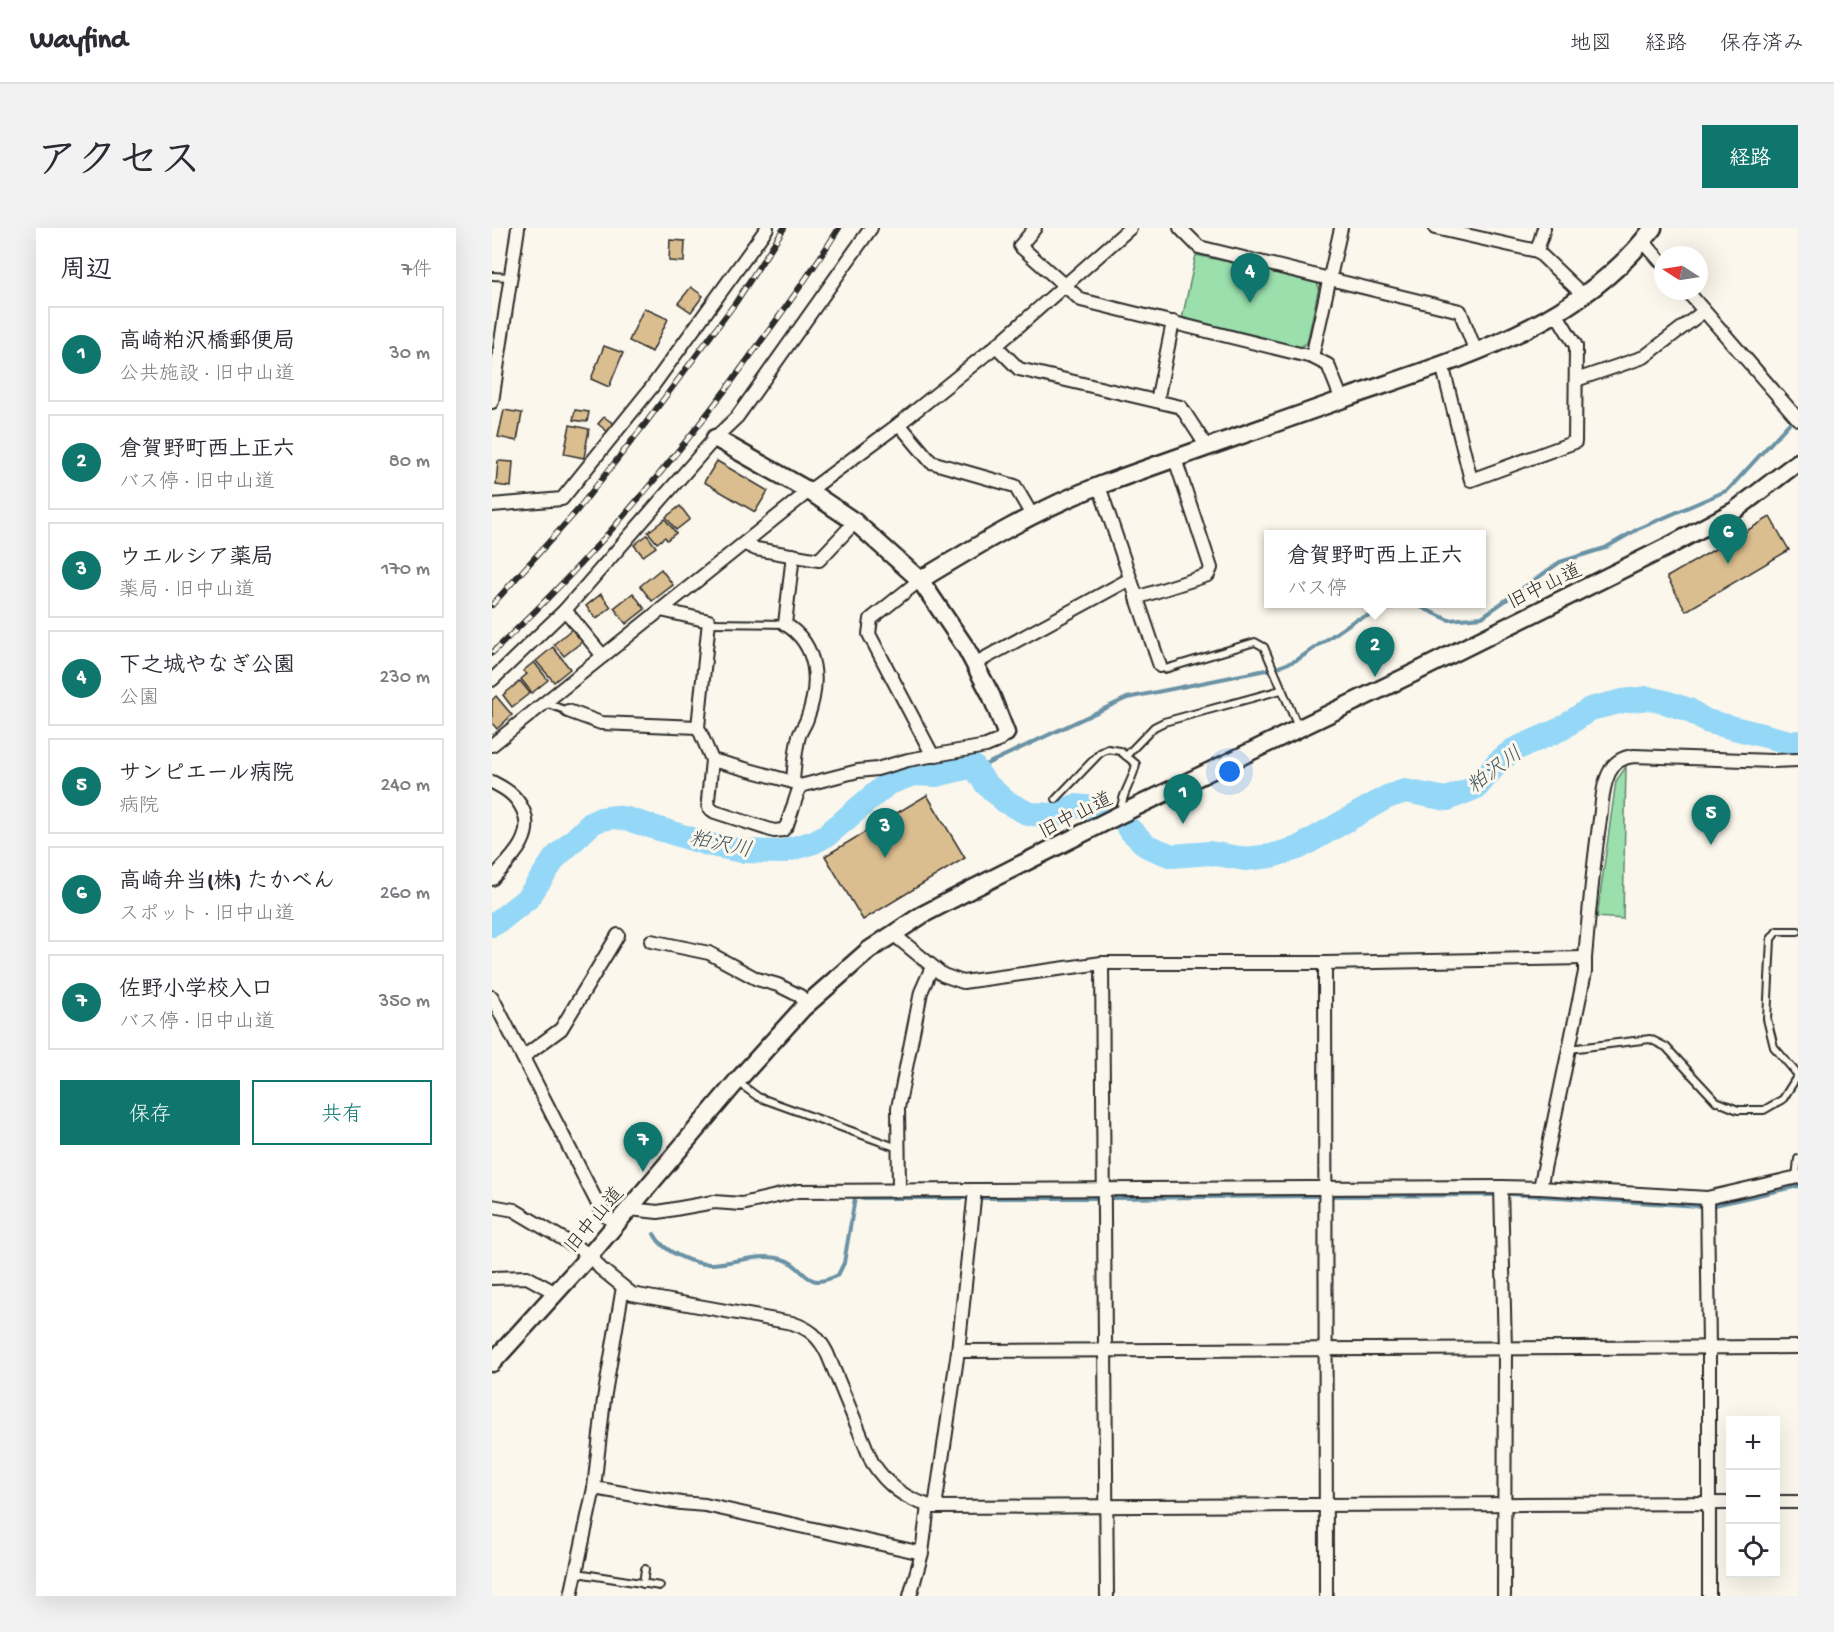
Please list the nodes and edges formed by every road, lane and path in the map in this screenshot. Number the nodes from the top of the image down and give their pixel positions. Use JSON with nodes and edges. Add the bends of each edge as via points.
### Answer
{"nodes":[{"id":1,"x":518,"y":228,"type":"edge"},
{"id":2,"x":767,"y":228,"type":"edge"},
{"id":3,"x":871,"y":228,"type":"edge"},
{"id":4,"x":1035,"y":228,"type":"edge"},
{"id":5,"x":1130,"y":228,"type":"edge"},
{"id":6,"x":1180,"y":228,"type":"edge"},
{"id":7,"x":1341,"y":228,"type":"edge"},
{"id":8,"x":1545,"y":228,"type":"edge"},
{"id":9,"x":1443,"y":229,"type":"edge"},
{"id":10,"x":1648,"y":235,"type":"edge"},
{"id":11,"x":1537,"y":251,"type":"junction"},
{"id":12,"x":492,"y":276,"type":"edge"},
{"id":13,"x":511,"y":277,"type":"junction"},
{"id":14,"x":1329,"y":278,"type":"junction"},
{"id":15,"x":1063,"y":285,"type":"junction"},
{"id":16,"x":1583,"y":295,"type":"junction"},
{"id":17,"x":1695,"y":300,"type":"edge"},
{"id":18,"x":1704,"y":311,"type":"junction"},
{"id":19,"x":1556,"y":313,"type":"junction"},
{"id":20,"x":1173,"y":322,"type":"junction"},
{"id":21,"x":996,"y":346,"type":"junction"},
{"id":22,"x":1476,"y":352,"type":"junction"},
{"id":23,"x":1312,"y":357,"type":"junction"},
{"id":24,"x":1442,"y":364,"type":"junction"},
{"id":25,"x":1576,"y":381,"type":"junction"},
{"id":26,"x":1342,"y":400,"type":"junction"},
{"id":27,"x":1157,"y":401,"type":"junction"},
{"id":28,"x":492,"y":402,"type":"edge"},
{"id":29,"x":1794,"y":415,"type":"edge"},
{"id":30,"x":898,"y":424,"type":"junction"},
{"id":31,"x":715,"y":438,"type":"junction"},
{"id":32,"x":1206,"y":447,"type":"junction"},
{"id":33,"x":1175,"y":459,"type":"junction"},
{"id":34,"x":1798,"y":463,"type":"edge"},
{"id":35,"x":1099,"y":486,"type":"junction"},
{"id":36,"x":809,"y":491,"type":"junction"},
{"id":37,"x":492,"y":505,"type":"edge"},
{"id":38,"x":1034,"y":517,"type":"junction"},
{"id":39,"x":855,"y":522,"type":"junction"},
{"id":40,"x":745,"y":544,"type":"junction"},
{"id":41,"x":793,"y":555,"type":"junction"},
{"id":42,"x":1130,"y":579,"type":"junction"},
{"id":43,"x":920,"y":580,"type":"junction"},
{"id":44,"x":1137,"y":598,"type":"junction"},
{"id":45,"x":566,"y":610,"type":"junction"},
{"id":46,"x":661,"y":610,"type":"junction"},
{"id":47,"x":709,"y":623,"type":"junction"},
{"id":48,"x":786,"y":624,"type":"junction"},
{"id":49,"x":603,"y":657,"type":"junction"},
{"id":50,"x":974,"y":664,"type":"junction"},
{"id":51,"x":1160,"y":666,"type":"joint"},
{"id":52,"x":492,"y":680,"type":"edge"},
{"id":53,"x":1281,"y":690,"type":"junction"},
{"id":54,"x":545,"y":703,"type":"junction"},
{"id":55,"x":568,"y":711,"type":"joint"},
{"id":56,"x":698,"y":727,"type":"junction"},
{"id":57,"x":1299,"y":728,"type":"junction"},
{"id":58,"x":1006,"y":733,"type":"joint"},
{"id":59,"x":492,"y":745,"type":"edge"},
{"id":60,"x":933,"y":756,"type":"junction"},
{"id":61,"x":1126,"y":756,"type":"junction"},
{"id":62,"x":712,"y":760,"type":"junction"},
{"id":63,"x":1798,"y":760,"type":"edge"},
{"id":64,"x":492,"y":782,"type":"edge"},
{"id":65,"x":796,"y":784,"type":"junction"},
{"id":66,"x":1056,"y":800,"type":"dead end"},
{"id":67,"x":1121,"y":814,"type":"junction"},
{"id":68,"x":492,"y":879,"type":"edge"},
{"id":69,"x":1798,"y":931,"type":"edge"},
{"id":70,"x":892,"y":934,"type":"junction"},
{"id":71,"x":618,"y":935,"type":"dead end"},
{"id":72,"x":651,"y":941,"type":"dead end"},
{"id":73,"x":1585,"y":958,"type":"junction"},
{"id":74,"x":1102,"y":963,"type":"junction"},
{"id":75,"x":1324,"y":963,"type":"junction"},
{"id":76,"x":932,"y":966,"type":"junction"},
{"id":77,"x":492,"y":997,"type":"edge"},
{"id":78,"x":807,"y":1004,"type":"junction"},
{"id":79,"x":1568,"y":1049,"type":"junction"},
{"id":80,"x":523,"y":1058,"type":"junction"},
{"id":81,"x":1798,"y":1075,"type":"edge"},
{"id":82,"x":737,"y":1081,"type":"junction"},
{"id":83,"x":898,"y":1148,"type":"junction"},
{"id":84,"x":1798,"y":1159,"type":"edge"},
{"id":85,"x":1797,"y":1178,"type":"edge"},
{"id":86,"x":1501,"y":1187,"type":"junction"},
{"id":87,"x":1540,"y":1188,"type":"junction"},
{"id":88,"x":899,"y":1189,"type":"junction"},
{"id":89,"x":1324,"y":1189,"type":"junction"},
{"id":90,"x":1104,"y":1190,"type":"junction"},
{"id":91,"x":975,"y":1191,"type":"junction"},
{"id":92,"x":1707,"y":1198,"type":"junction"},
{"id":93,"x":492,"y":1206,"type":"edge"},
{"id":94,"x":629,"y":1209,"type":"junction"},
{"id":95,"x":616,"y":1224,"type":"junction"},
{"id":96,"x":590,"y":1255,"type":"junction"},
{"id":97,"x":492,"y":1278,"type":"edge"},
{"id":98,"x":623,"y":1287,"type":"junction"},
{"id":99,"x":556,"y":1293,"type":"junction"},
{"id":100,"x":1709,"y":1347,"type":"junction"},
{"id":101,"x":1798,"y":1347,"type":"edge"},
{"id":102,"x":1505,"y":1349,"type":"junction"},
{"id":103,"x":1325,"y":1350,"type":"junction"},
{"id":104,"x":958,"y":1351,"type":"junction"},
{"id":105,"x":1105,"y":1351,"type":"junction"},
{"id":106,"x":492,"y":1363,"type":"edge"},
{"id":107,"x":594,"y":1488,"type":"junction"},
{"id":108,"x":1780,"y":1502,"type":"edge"},
{"id":109,"x":1798,"y":1502,"type":"edge"},
{"id":110,"x":1708,"y":1503,"type":"junction"},
{"id":111,"x":1726,"y":1503,"type":"edge"},
{"id":112,"x":1504,"y":1505,"type":"junction"},
{"id":113,"x":1325,"y":1506,"type":"junction"},
{"id":114,"x":931,"y":1507,"type":"junction"},
{"id":115,"x":1107,"y":1508,"type":"junction"},
{"id":116,"x":922,"y":1552,"type":"junction"},
{"id":117,"x":645,"y":1569,"type":"dead end"},
{"id":118,"x":577,"y":1573,"type":"junction"},
{"id":119,"x":643,"y":1584,"type":"junction"},
{"id":120,"x":660,"y":1586,"type":"dead end"},
{"id":121,"x":571,"y":1596,"type":"edge"},
{"id":122,"x":910,"y":1596,"type":"edge"},
{"id":123,"x":1107,"y":1596,"type":"edge"},
{"id":124,"x":1326,"y":1596,"type":"edge"},
{"id":125,"x":1504,"y":1596,"type":"edge"},
{"id":126,"x":1709,"y":1596,"type":"edge"}],
"edges":[{"from":1,"to":13,"type":"street"},
{"from":2,"to":37,"type":"street","via":[[652,387],[562,499]]},
{"from":3,"to":31,"type":"street","via":[[737,417]]},
{"from":4,"to":15,"type":"street","via":[[1020,246]]},
{"from":5,"to":15,"type":"street"},
{"from":6,"to":14,"type":"street","via":[[1199,247]]},
{"from":7,"to":14,"type":"street"},
{"from":8,"to":11,"type":"street"},
{"from":9,"to":11,"type":"street"},
{"from":10,"to":16,"type":"main road","via":[[1616,269]]},
{"from":11,"to":16,"type":"street"},
{"from":12,"to":13,"type":"lane"},
{"from":13,"to":28,"type":"street"},
{"from":14,"to":22,"type":"street","via":[[1460,311]]},
{"from":14,"to":23,"type":"street"},
{"from":15,"to":20,"type":"street","via":[[1081,300]]},
{"from":15,"to":21,"type":"street"},
{"from":16,"to":19,"type":"main road"},
{"from":17,"to":18,"type":"street"},
{"from":18,"to":25,"type":"street","via":[[1644,357]]},
{"from":18,"to":29,"type":"street"},
{"from":19,"to":22,"type":"main road"},
{"from":19,"to":25,"type":"street","via":[[1576,346]]},
{"from":20,"to":23,"type":"street"},
{"from":20,"to":27,"type":"street"},
{"from":21,"to":27,"type":"street","via":[[1019,369]]},
{"from":21,"to":30,"type":"street"},
{"from":22,"to":24,"type":"main road"},
{"from":23,"to":26,"type":"street","via":[[1328,365]]},
{"from":24,"to":25,"type":"street","via":[[1471,480],[1575,442]]},
{"from":24,"to":26,"type":"main road"},
{"from":26,"to":32,"type":"main road"},
{"from":27,"to":32,"type":"street","via":[[1181,407]]},
{"from":30,"to":36,"type":"street"},
{"from":30,"to":38,"type":"street","via":[[931,462],[1015,486]]},
{"from":31,"to":36,"type":"main road"},
{"from":31,"to":45,"type":"street"},
{"from":32,"to":33,"type":"main road"},
{"from":33,"to":35,"type":"main road"},
{"from":33,"to":44,"type":"street","via":[[1211,568],[1208,575]]},
{"from":34,"to":57,"type":"main road","name":"旧中山道","via":[[1734,511],[1678,541]]},
{"from":35,"to":38,"type":"main road"},
{"from":35,"to":42,"type":"street"},
{"from":36,"to":39,"type":"main road"},
{"from":36,"to":40,"type":"street"},
{"from":38,"to":43,"type":"main road"},
{"from":39,"to":41,"type":"street","via":[[819,560]]},
{"from":39,"to":43,"type":"main road"},
{"from":40,"to":41,"type":"street"},
{"from":40,"to":46,"type":"street"},
{"from":41,"to":48,"type":"street"},
{"from":42,"to":44,"type":"street"},
{"from":42,"to":50,"type":"street"},
{"from":43,"to":50,"type":"main road"},
{"from":43,"to":60,"type":"street","via":[[872,619],[869,634]]},
{"from":44,"to":51,"type":"street"},
{"from":45,"to":49,"type":"street"},
{"from":45,"to":52,"type":"street"},
{"from":46,"to":47,"type":"street"},
{"from":46,"to":49,"type":"street"},
{"from":47,"to":48,"type":"lane"},
{"from":47,"to":56,"type":"street"},
{"from":48,"to":65,"type":"street","via":[[809,649],[816,677],[808,718],[799,734]]},
{"from":49,"to":54,"type":"street"},
{"from":50,"to":58,"type":"main road"},
{"from":51,"to":53,"type":"lane","via":[[1165,669],[1255,642],[1264,647]]},
{"from":53,"to":57,"type":"lane"},
{"from":53,"to":61,"type":"lane","via":[[1164,722]]},
{"from":54,"to":55,"type":"lane"},
{"from":54,"to":59,"type":"street"},
{"from":55,"to":56,"type":"street","via":[[602,723]]},
{"from":56,"to":62,"type":"street"},
{"from":57,"to":67,"type":"main road","name":"旧中山道"},
{"from":58,"to":60,"type":"street","via":[[986,746]]},
{"from":60,"to":65,"type":"street"},
{"from":61,"to":66,"type":"lane","via":[[1108,749],[1100,753]]},
{"from":61,"to":67,"type":"lane","via":[[1136,764],[1121,801]]},
{"from":62,"to":65,"type":"street"},
{"from":62,"to":65,"type":"street","via":[[709,808],[774,831],[787,825]]},
{"from":63,"to":73,"type":"street","via":[[1634,756],[1617,762],[1605,783]]},
{"from":64,"to":68,"type":"street","via":[[509,790],[526,817],[525,834],[518,849]]},
{"from":67,"to":70,"type":"main road","name":"旧中山道"},
{"from":69,"to":81,"type":"lane","via":[[1777,931],[1771,939],[1767,1019],[1774,1047]]},
{"from":70,"to":76,"type":"street"},
{"from":70,"to":78,"type":"main road","name":"旧中山道"},
{"from":71,"to":80,"type":"street","via":[[561,1029]]},
{"from":72,"to":78,"type":"street","via":[[709,953],[757,979],[800,996]]},
{"from":73,"to":75,"type":"street"},
{"from":73,"to":79,"type":"street"},
{"from":74,"to":75,"type":"street"},
{"from":74,"to":76,"type":"street","via":[[970,981],[953,979]]},
{"from":74,"to":90,"type":"street"},
{"from":75,"to":89,"type":"street"},
{"from":76,"to":83,"type":"street","via":[[921,992],[898,1108]]},
{"from":77,"to":80,"type":"street"},
{"from":78,"to":82,"type":"main road","name":"旧中山道"},
{"from":79,"to":81,"type":"lane","via":[[1650,1039],[1666,1047],[1716,1101],[1737,1110],[1764,1110],[1783,1099]]},
{"from":79,"to":87,"type":"street"},
{"from":80,"to":95,"type":"street","via":[[603,1214]]},
{"from":82,"to":83,"type":"lane","via":[[758,1097]]},
{"from":82,"to":94,"type":"main road","name":"旧中山道"},
{"from":83,"to":88,"type":"street"},
{"from":84,"to":85,"type":"lane"},
{"from":85,"to":92,"type":"street"},
{"from":86,"to":87,"type":"street"},
{"from":86,"to":89,"type":"street"},
{"from":86,"to":102,"type":"street"},
{"from":87,"to":92,"type":"street"},
{"from":88,"to":91,"type":"street"},
{"from":88,"to":94,"type":"street","via":[[798,1191],[742,1204],[714,1202],[658,1212]]},
{"from":89,"to":90,"type":"street"},
{"from":89,"to":103,"type":"street"},
{"from":90,"to":91,"type":"street"},
{"from":90,"to":105,"type":"street"},
{"from":91,"to":104,"type":"street"},
{"from":92,"to":100,"type":"street"},
{"from":93,"to":96,"type":"street","via":[[514,1210]]},
{"from":94,"to":95,"type":"main road","name":"旧中山道"},
{"from":95,"to":96,"type":"main road","name":"旧中山道"},
{"from":96,"to":98,"type":"street"},
{"from":96,"to":99,"type":"main road","name":"旧中山道"},
{"from":97,"to":99,"type":"street","via":[[527,1277]]},
{"from":98,"to":107,"type":"street"},
{"from":98,"to":114,"type":"street","via":[[632,1294],[808,1328],[827,1353],[882,1478],[897,1492]]},
{"from":99,"to":106,"type":"main road","name":"旧中山道"},
{"from":100,"to":101,"type":"street"},
{"from":100,"to":102,"type":"street"},
{"from":100,"to":110,"type":"street"},
{"from":102,"to":103,"type":"street"},
{"from":102,"to":112,"type":"street"},
{"from":103,"to":105,"type":"street"},
{"from":103,"to":113,"type":"street"},
{"from":104,"to":105,"type":"street"},
{"from":104,"to":114,"type":"street"},
{"from":105,"to":115,"type":"street"},
{"from":107,"to":116,"type":"street","via":[[705,1505]]},
{"from":107,"to":118,"type":"street"},
{"from":108,"to":109,"type":"street"},
{"from":110,"to":111,"type":"street"},
{"from":110,"to":112,"type":"street"},
{"from":110,"to":126,"type":"street"},
{"from":112,"to":113,"type":"street"},
{"from":112,"to":125,"type":"street"},
{"from":113,"to":115,"type":"street"},
{"from":113,"to":124,"type":"street"},
{"from":114,"to":115,"type":"street"},
{"from":114,"to":116,"type":"street"},
{"from":115,"to":123,"type":"street"},
{"from":116,"to":122,"type":"street"},
{"from":117,"to":119,"type":"lane"},
{"from":118,"to":119,"type":"lane"},
{"from":118,"to":121,"type":"street"},
{"from":119,"to":120,"type":"lane"}]}
